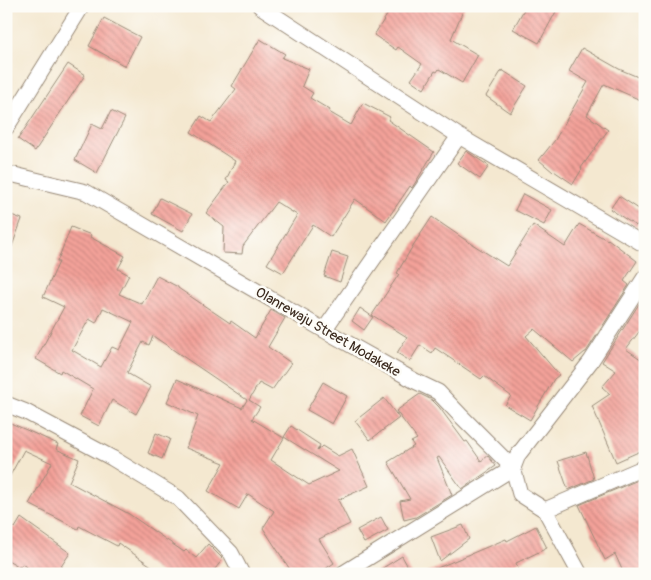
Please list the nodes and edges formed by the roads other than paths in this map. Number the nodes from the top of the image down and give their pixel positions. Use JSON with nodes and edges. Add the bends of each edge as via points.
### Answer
{"nodes":[{"id":1,"x":82,"y":6,"type":"edge"},
{"id":2,"x":260,"y":6,"type":"edge"},
{"id":3,"x":6,"y":128,"type":"edge"},
{"id":4,"x":459,"y":136,"type":"junction"},
{"id":5,"x":6,"y":173,"type":"edge"},
{"id":6,"x":645,"y":245,"type":"edge"},
{"id":7,"x":645,"y":277,"type":"edge"},
{"id":8,"x":324,"y":330,"type":"junction"},
{"id":9,"x":6,"y":404,"type":"edge"},
{"id":10,"x":645,"y":467,"type":"edge"},
{"id":11,"x":513,"y":468,"type":"junction"},
{"id":12,"x":545,"y":510,"type":"junction"},
{"id":13,"x":242,"y":574,"type":"edge"},
{"id":14,"x":342,"y":574,"type":"edge"},
{"id":15,"x":580,"y":574,"type":"edge"}],
"edges":[{"from":1,"to":3,"type":"street"},
{"from":2,"to":4,"type":"street"},
{"from":4,"to":6,"type":"street"},
{"from":4,"to":8,"type":"street"},
{"from":5,"to":8,"type":"street","name":"Olanrewaju Street Modakeke","via":[[86,192]]},
{"from":7,"to":11,"type":"street","via":[[591,362],[518,455]]},
{"from":8,"to":11,"type":"street","name":"Olanrewaju Street Modakeke","via":[[438,392]]},
{"from":9,"to":13,"type":"street","via":[[112,458],[178,498],[231,552]]},
{"from":10,"to":12,"type":"street"},
{"from":11,"to":12,"type":"street","name":"Olanrewaju Street Modakeke","via":[[520,494]]},
{"from":11,"to":14,"type":"street"},
{"from":12,"to":15,"type":"street","name":"Olanrewaju Street Modakeke"}]}
